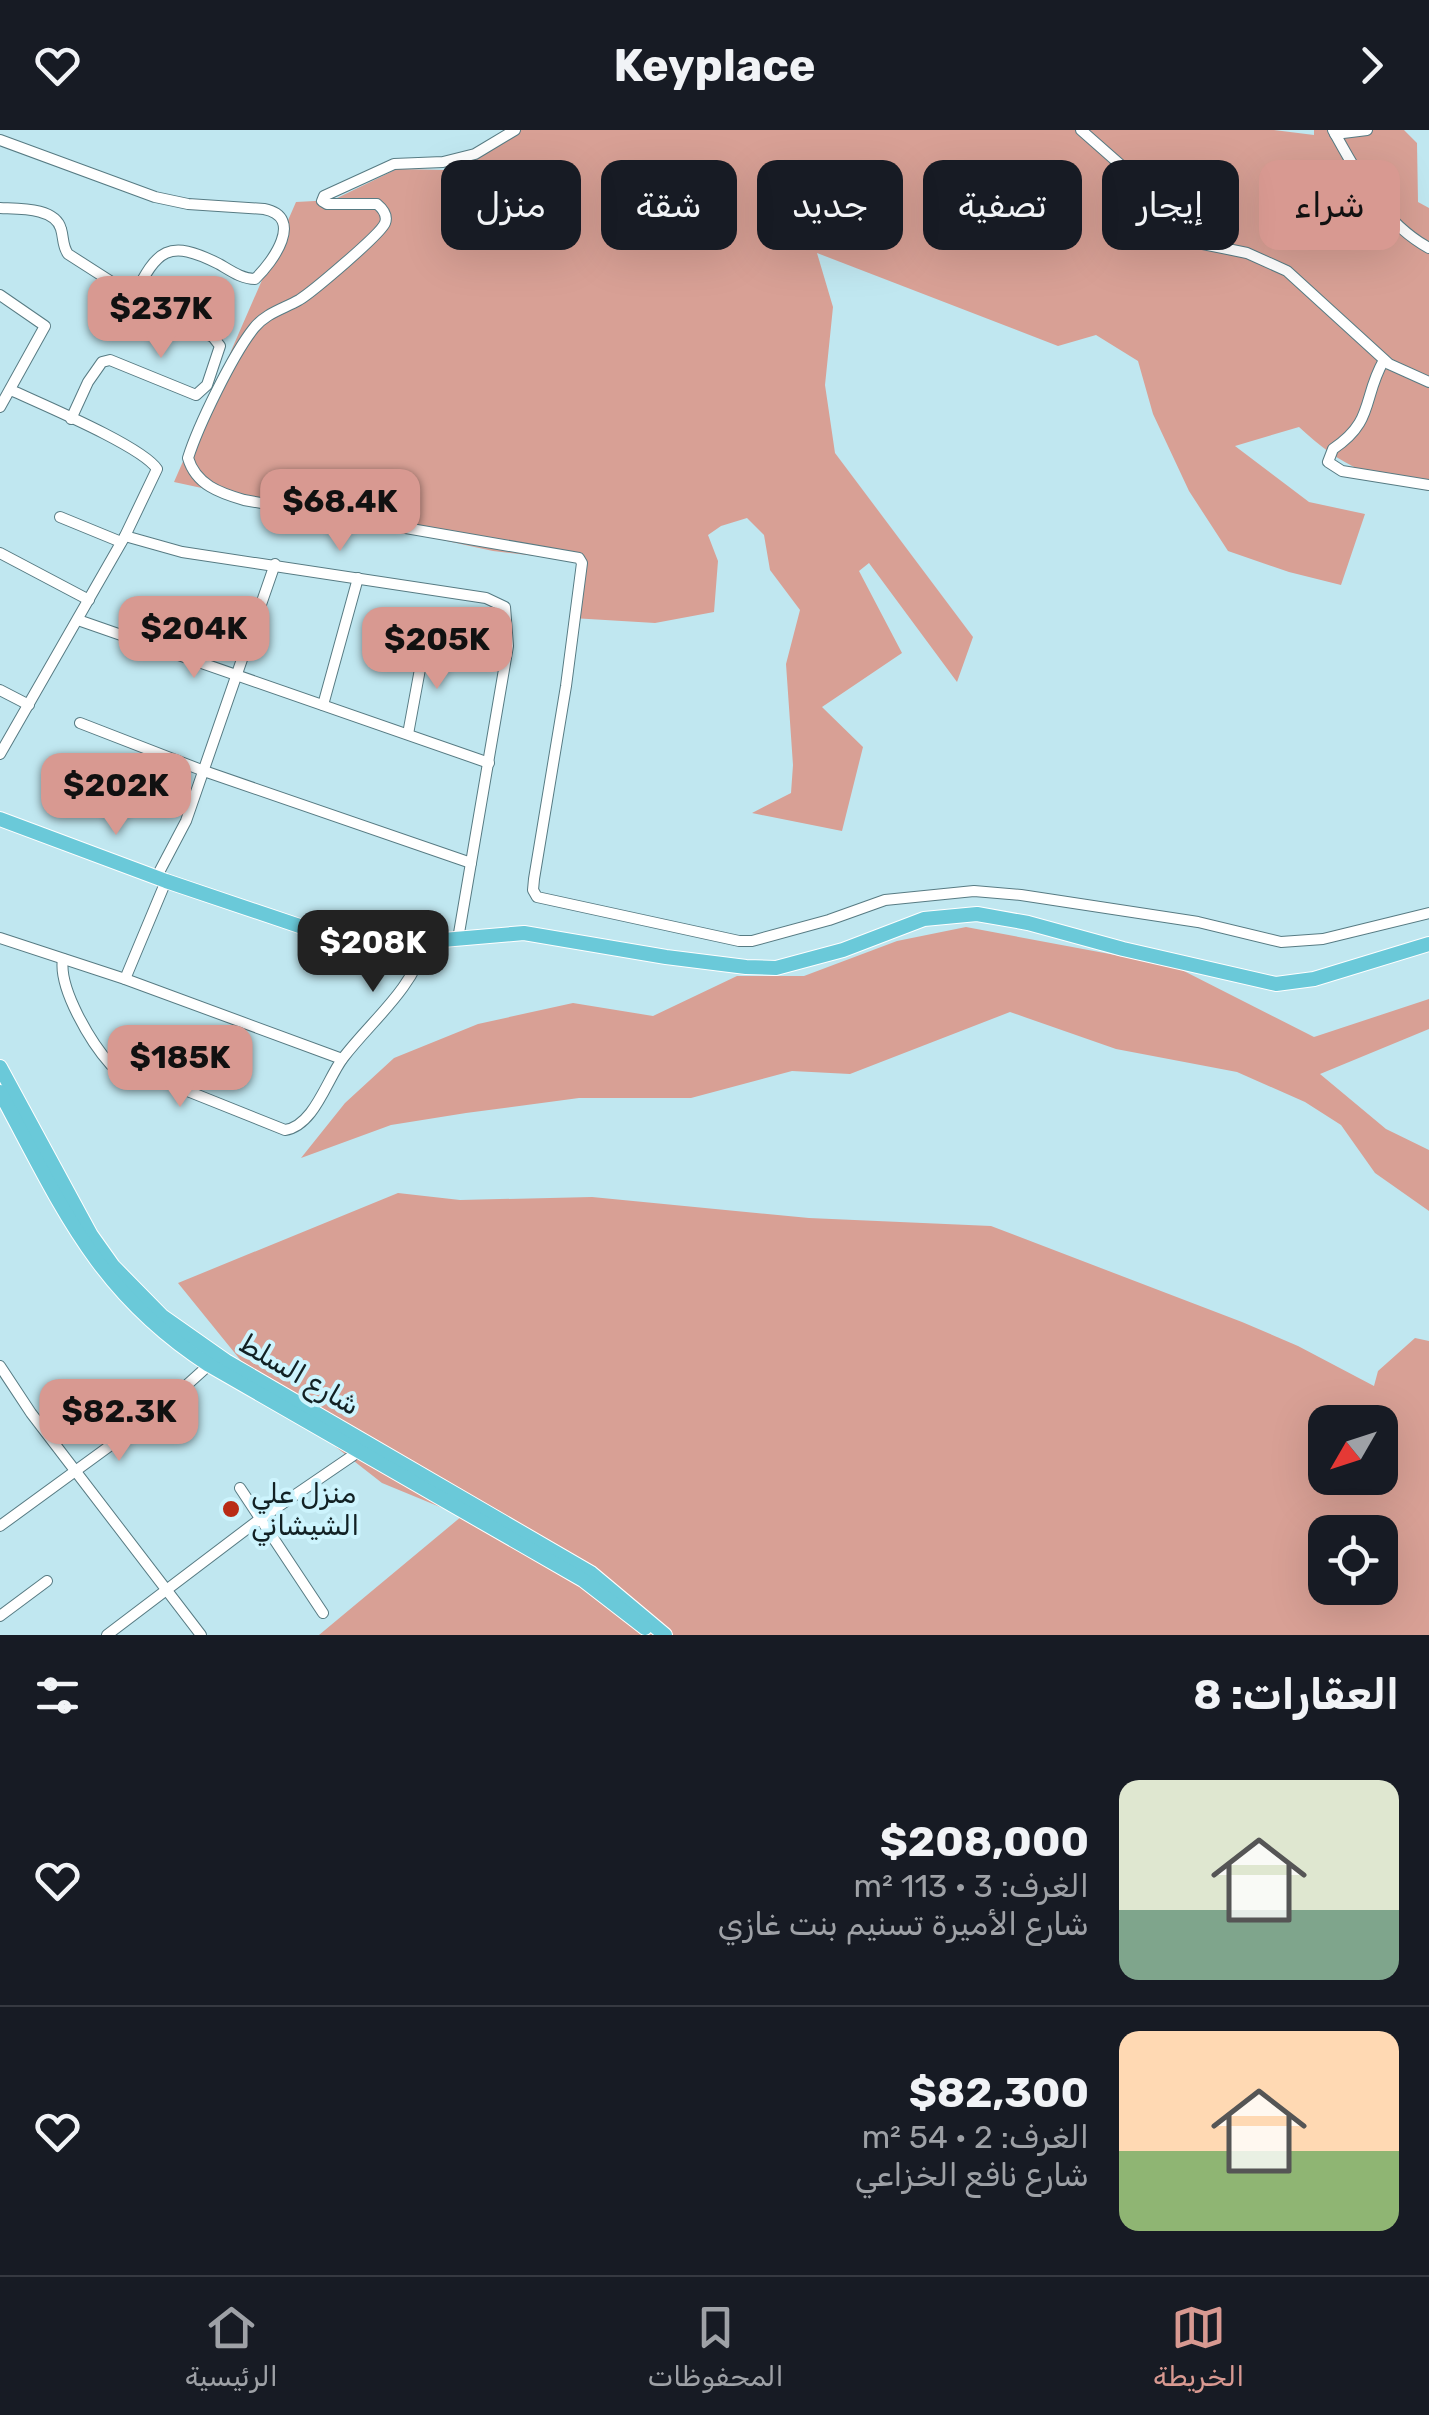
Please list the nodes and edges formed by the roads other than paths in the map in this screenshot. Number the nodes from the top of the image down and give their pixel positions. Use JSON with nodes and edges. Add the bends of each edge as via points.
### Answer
{"nodes":[{"id":1,"x":515,"y":130,"type":"edge"},
{"id":2,"x":1080,"y":130,"type":"edge"},
{"id":3,"x":1367,"y":130,"type":"edge"},
{"id":4,"x":1334,"y":132,"type":"edge"},
{"id":5,"x":0,"y":140,"type":"edge"},
{"id":6,"x":0,"y":208,"type":"edge"},
{"id":7,"x":1429,"y":248,"type":"edge"},
{"id":8,"x":0,"y":295,"type":"edge"},
{"id":9,"x":134,"y":296,"type":"junction"},
{"id":10,"x":1384,"y":360,"type":"junction"},
{"id":11,"x":1429,"y":382,"type":"edge"},
{"id":12,"x":11,"y":390,"type":"junction"},
{"id":13,"x":0,"y":408,"type":"edge"},
{"id":14,"x":71,"y":418,"type":"junction"},
{"id":15,"x":1429,"y":484,"type":"edge"},
{"id":16,"x":60,"y":517,"type":"dead end"},
{"id":17,"x":122,"y":539,"type":"junction"},
{"id":18,"x":0,"y":553,"type":"edge"},
{"id":19,"x":275,"y":564,"type":"junction"},
{"id":20,"x":358,"y":578,"type":"junction"},
{"id":21,"x":89,"y":600,"type":"junction"},
{"id":22,"x":78,"y":620,"type":"junction"},
{"id":23,"x":426,"y":642,"type":"dead end"},
{"id":24,"x":239,"y":675,"type":"junction"},
{"id":25,"x":0,"y":690,"type":"edge"},
{"id":26,"x":29,"y":705,"type":"junction"},
{"id":27,"x":323,"y":705,"type":"junction"},
{"id":28,"x":80,"y":722,"type":"dead end"},
{"id":29,"x":408,"y":734,"type":"junction"},
{"id":30,"x":0,"y":754,"type":"edge"},
{"id":31,"x":489,"y":763,"type":"junction"},
{"id":32,"x":204,"y":771,"type":"junction"},
{"id":33,"x":0,"y":819,"type":"edge"},
{"id":34,"x":471,"y":863,"type":"junction"},
{"id":35,"x":161,"y":880,"type":"junction"},
{"id":36,"x":1429,"y":914,"type":"edge"},
{"id":37,"x":0,"y":938,"type":"edge"},
{"id":38,"x":458,"y":939,"type":"junction"},
{"id":39,"x":426,"y":942,"type":"junction"},
{"id":40,"x":1429,"y":944,"type":"edge"},
{"id":41,"x":62,"y":959,"type":"junction"},
{"id":42,"x":126,"y":979,"type":"junction"},
{"id":43,"x":342,"y":1059,"type":"junction"},
{"id":44,"x":0,"y":1067,"type":"edge"},
{"id":45,"x":0,"y":1092,"type":"edge"},
{"id":46,"x":209,"y":1365,"type":"junction"},
{"id":47,"x":0,"y":1366,"type":"edge"},
{"id":48,"x":4,"y":1382,"type":"edge"},
{"id":49,"x":361,"y":1450,"type":"junction"},
{"id":50,"x":76,"y":1473,"type":"junction"},
{"id":51,"x":240,"y":1488,"type":"dead end"},
{"id":52,"x":260,"y":1518,"type":"junction"},
{"id":53,"x":0,"y":1526,"type":"edge"},
{"id":54,"x":48,"y":1581,"type":"dead end"},
{"id":55,"x":166,"y":1589,"type":"junction"},
{"id":56,"x":323,"y":1613,"type":"dead end"},
{"id":57,"x":0,"y":1616,"type":"edge"},
{"id":58,"x":107,"y":1635,"type":"edge"},
{"id":59,"x":201,"y":1635,"type":"edge"},
{"id":60,"x":652,"y":1635,"type":"edge"},
{"id":61,"x":665,"y":1635,"type":"edge"}],
"edges":[{"from":1,"to":36,"type":"street","via":[[475,154],[394,164],[322,198],[329,205],[377,204],[385,223],[309,293],[255,327],[188,458],[207,486],[244,500],[579,558],[534,879],[537,897],[739,941],[885,900],[974,891],[1198,922],[1281,942],[1323,940]]},
{"from":2,"to":10,"type":"street","via":[[1123,167],[1181,236],[1288,270]]},
{"from":3,"to":4,"type":"street"},
{"from":4,"to":7,"type":"street","via":[[1381,208]]},
{"from":5,"to":9,"type":"street","via":[[155,197],[274,211],[282,218],[286,230],[255,279],[172,251],[155,258]]},
{"from":6,"to":9,"type":"street","via":[[53,218],[68,254]]},
{"from":8,"to":12,"type":"street","via":[[45,326]]},
{"from":9,"to":14,"type":"street","via":[[217,341],[208,385],[194,396],[110,360],[88,382]]},
{"from":10,"to":11,"type":"street"},
{"from":10,"to":15,"type":"street","via":[[1360,425],[1332,449],[1328,462]]},
{"from":12,"to":13,"type":"street"},
{"from":12,"to":14,"type":"street"},
{"from":14,"to":17,"type":"street","via":[[156,466]]},
{"from":16,"to":17,"type":"street"},
{"from":17,"to":19,"type":"street"},
{"from":17,"to":21,"type":"street"},
{"from":18,"to":21,"type":"street"},
{"from":19,"to":20,"type":"street"},
{"from":19,"to":24,"type":"street"},
{"from":20,"to":27,"type":"street"},
{"from":20,"to":31,"type":"street","via":[[486,598],[505,607],[508,646]]},
{"from":21,"to":22,"type":"street"},
{"from":22,"to":24,"type":"street"},
{"from":22,"to":26,"type":"street"},
{"from":23,"to":29,"type":"street"},
{"from":24,"to":27,"type":"street"},
{"from":24,"to":32,"type":"street"},
{"from":25,"to":26,"type":"street"},
{"from":26,"to":30,"type":"street"},
{"from":27,"to":29,"type":"street"},
{"from":28,"to":32,"type":"street"},
{"from":29,"to":31,"type":"street"},
{"from":31,"to":34,"type":"street"},
{"from":32,"to":34,"type":"street"},
{"from":32,"to":35,"type":"street"},
{"from":33,"to":35,"type":"main road"},
{"from":34,"to":38,"type":"street"},
{"from":35,"to":39,"type":"main road","via":[[335,938],[373,946]]},
{"from":35,"to":42,"type":"street"},
{"from":37,"to":41,"type":"street"},
{"from":38,"to":39,"type":"main road"},
{"from":38,"to":40,"type":"main road","via":[[539,934],[776,968],[924,919],[976,914],[1276,984]]},
{"from":39,"to":43,"type":"street","via":[[402,992]]},
{"from":41,"to":42,"type":"street"},
{"from":41,"to":43,"type":"street","via":[[65,988],[111,1064],[274,1128],[292,1130],[304,1120]]},
{"from":42,"to":43,"type":"street"},
{"from":44,"to":61,"type":"main road","name":"شارع السلط","via":[[91,1235],[162,1316],[226,1361],[583,1568]]},
{"from":45,"to":46,"type":"main road","name":"شارع السلط","via":[[97,1264],[148,1320]]},
{"from":46,"to":49,"type":"main road","name":"شارع السلط"},
{"from":46,"to":50,"type":"street"},
{"from":47,"to":48,"type":"street"},
{"from":48,"to":50,"type":"street"},
{"from":49,"to":52,"type":"street"},
{"from":49,"to":60,"type":"main road","name":"شارع السلط","via":[[582,1580]]},
{"from":50,"to":53,"type":"street"},
{"from":50,"to":55,"type":"street"},
{"from":51,"to":52,"type":"street"},
{"from":52,"to":55,"type":"street"},
{"from":52,"to":56,"type":"street"},
{"from":54,"to":57,"type":"street"},
{"from":55,"to":58,"type":"street"},
{"from":55,"to":59,"type":"street"}]}
